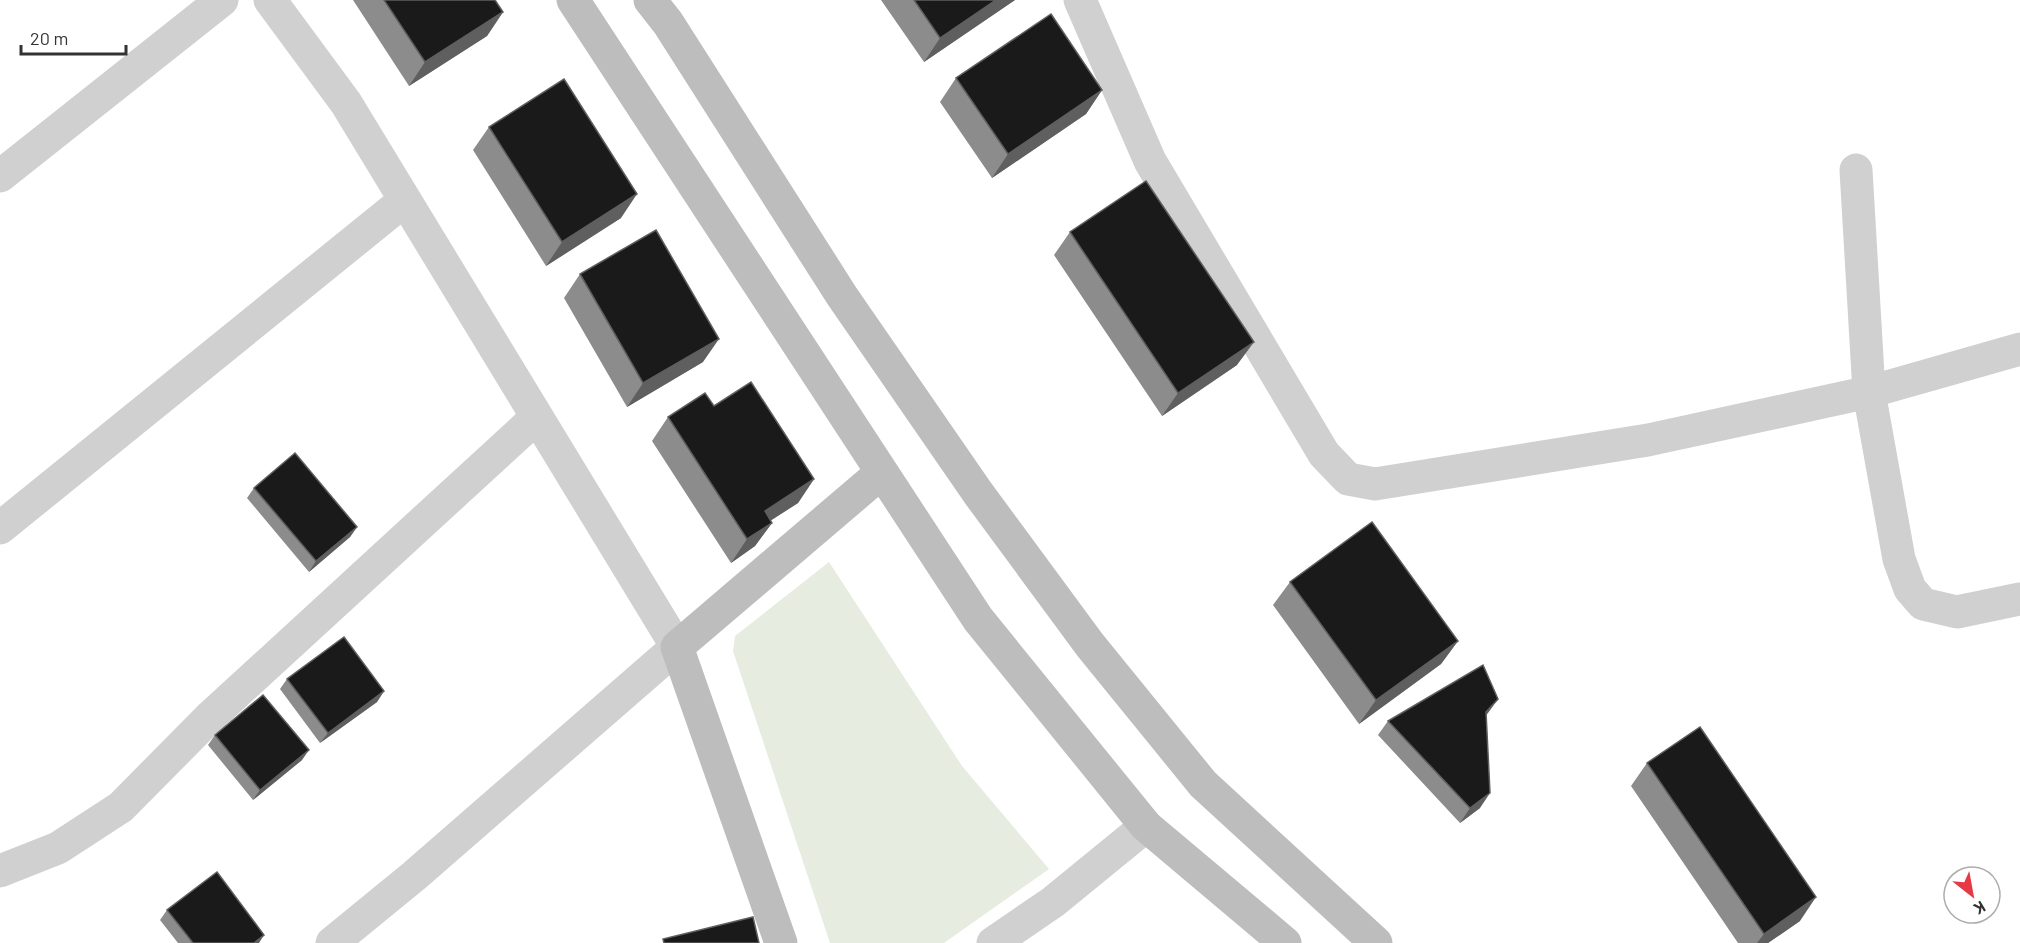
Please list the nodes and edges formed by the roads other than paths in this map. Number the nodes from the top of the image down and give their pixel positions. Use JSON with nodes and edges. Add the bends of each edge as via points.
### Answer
{"nodes":[{"id":1,"x":222,"y":0,"type":"edge"},
{"id":2,"x":270,"y":0,"type":"edge"},
{"id":3,"x":573,"y":0,"type":"edge"},
{"id":4,"x":650,"y":0,"type":"edge"},
{"id":5,"x":1080,"y":0,"type":"edge"},
{"id":6,"x":1856,"y":170,"type":"dead end"},
{"id":7,"x":0,"y":176,"type":"edge"},
{"id":8,"x":405,"y":201,"type":"junction"},
{"id":9,"x":2020,"y":349,"type":"edge"},
{"id":10,"x":1869,"y":392,"type":"junction"},
{"id":11,"x":537,"y":417,"type":"junction"},
{"id":12,"x":881,"y":473,"type":"junction"},
{"id":13,"x":0,"y":528,"type":"edge"},
{"id":14,"x":2020,"y":599,"type":"edge"},
{"id":15,"x":677,"y":647,"type":"junction"},
{"id":16,"x":1146,"y":826,"type":"junction"},
{"id":17,"x":0,"y":872,"type":"edge"},
{"id":18,"x":332,"y":943,"type":"edge"},
{"id":19,"x":781,"y":943,"type":"edge"},
{"id":20,"x":993,"y":943,"type":"edge"},
{"id":21,"x":1285,"y":943,"type":"edge"},
{"id":22,"x":1376,"y":943,"type":"edge"}],
"edges":[{"from":1,"to":7,"type":"street"},
{"from":2,"to":8,"type":"street","via":[[346,103]]},
{"from":3,"to":12,"type":"main road"},
{"from":4,"to":22,"type":"main road","via":[[842,296],[978,493],[1090,645],[1203,784]]},
{"from":5,"to":10,"type":"street","via":[[1150,161],[1324,454],[1348,479],[1374,484],[1648,440]]},
{"from":6,"to":10,"type":"street"},
{"from":8,"to":11,"type":"street"},
{"from":8,"to":13,"type":"street"},
{"from":9,"to":10,"type":"street"},
{"from":10,"to":14,"type":"street","via":[[1899,559],[1910,589],[1923,604],[1958,612]]},
{"from":11,"to":15,"type":"street"},
{"from":11,"to":17,"type":"street","via":[[208,719],[121,807],[58,848]]},
{"from":12,"to":15,"type":"main road"},
{"from":12,"to":16,"type":"main road","via":[[978,619]]},
{"from":15,"to":18,"type":"street"},
{"from":15,"to":19,"type":"main road"},
{"from":16,"to":20,"type":"street","via":[[1053,902]]},
{"from":16,"to":21,"type":"main road"}]}
